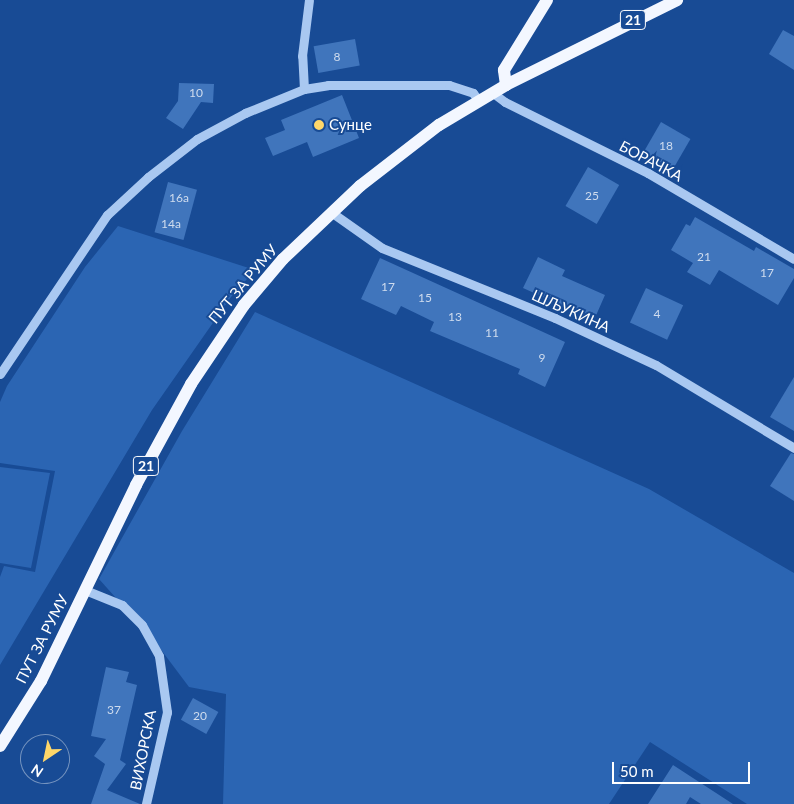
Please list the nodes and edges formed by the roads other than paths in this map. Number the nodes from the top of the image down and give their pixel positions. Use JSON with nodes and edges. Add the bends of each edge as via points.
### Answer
{"nodes":[{"id":1,"x":309,"y":0,"type":"edge"},
{"id":2,"x":547,"y":0,"type":"edge"},
{"id":3,"x":677,"y":0,"type":"edge"},
{"id":4,"x":506,"y":85,"type":"junction"},
{"id":5,"x":304,"y":89,"type":"junction"},
{"id":6,"x":493,"y":93,"type":"junction"},
{"id":7,"x":479,"y":101,"type":"junction"},
{"id":8,"x":331,"y":212,"type":"junction"},
{"id":9,"x":794,"y":258,"type":"edge"},
{"id":10,"x":0,"y":374,"type":"edge"},
{"id":11,"x":794,"y":448,"type":"edge"},
{"id":12,"x":85,"y":590,"type":"junction"},
{"id":13,"x":0,"y":746,"type":"edge"},
{"id":14,"x":146,"y":804,"type":"edge"}],
"edges":[{"from":1,"to":5,"type":"street","via":[[302,56]]},
{"from":2,"to":4,"type":"main road","via":[[504,70]]},
{"from":3,"to":4,"type":"main road","name":"ПУТ ЗА РУМУ","number":"21"},
{"from":4,"to":6,"type":"main road","name":"ПУТ ЗА РУМУ","number":"21"},
{"from":5,"to":7,"type":"street","via":[[328,85],[426,82],[466,90]]},
{"from":5,"to":10,"type":"street","via":[[245,113],[197,139],[148,177],[107,215]]},
{"from":6,"to":7,"type":"main road","name":"ПУТ ЗА РУМУ","number":"21"},
{"from":6,"to":9,"type":"street","name":"БОРАЧКА","via":[[656,178]]},
{"from":7,"to":8,"type":"main road","name":"ПУТ ЗА РУМУ","number":"21","via":[[396,156]]},
{"from":8,"to":11,"type":"street","name":"ШЉУКИНА","via":[[382,248],[555,318],[656,366]]},
{"from":8,"to":12,"type":"main road","name":"ПУТ ЗА РУМУ","number":"21","via":[[278,266],[216,342],[164,432]]},
{"from":12,"to":13,"type":"main road","name":"ПУТ ЗА РУМУ","number":"21","via":[[41,681]]},
{"from":12,"to":14,"type":"street","name":"ВИХОРСКА","via":[[122,605],[142,625],[159,656],[167,712]]}]}
